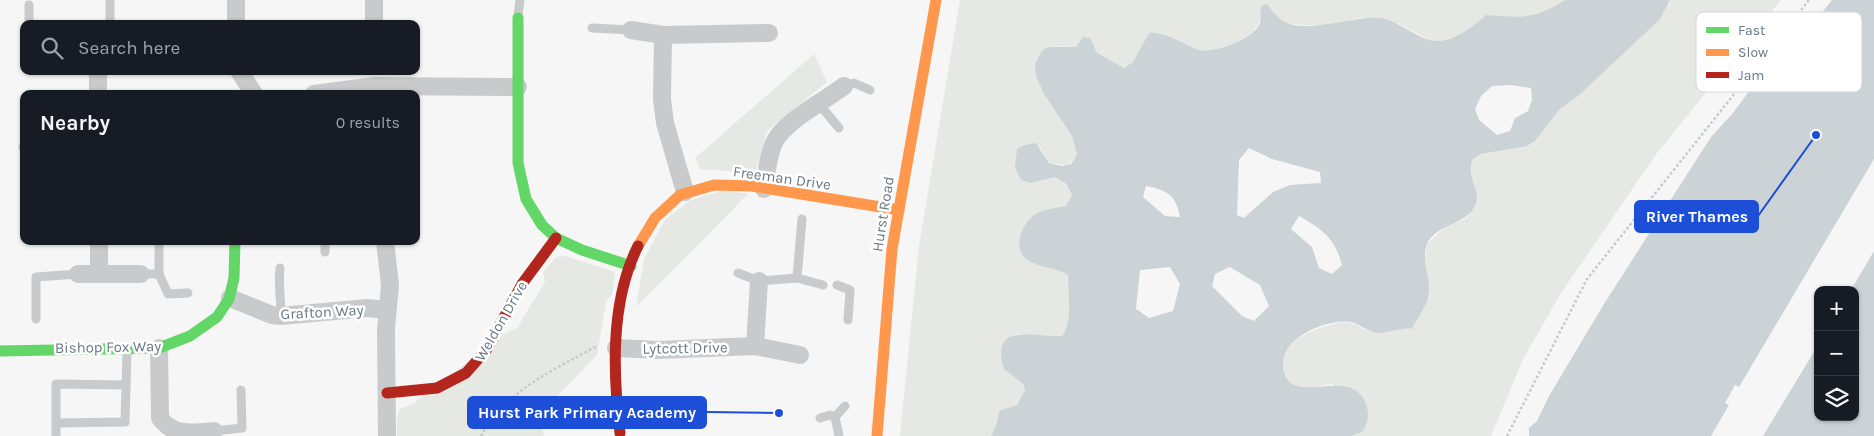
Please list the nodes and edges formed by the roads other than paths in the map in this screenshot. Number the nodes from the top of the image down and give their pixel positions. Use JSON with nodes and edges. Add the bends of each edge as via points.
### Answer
{"nodes":[{"id":1,"x":110,"y":0,"type":"edge"},
{"id":2,"x":374,"y":0,"type":"edge"},
{"id":3,"x":520,"y":0,"type":"edge"},
{"id":4,"x":936,"y":0,"type":"edge"},
{"id":5,"x":236,"y":1,"type":"edge"},
{"id":6,"x":29,"y":5,"type":"dead end"},
{"id":7,"x":518,"y":18,"type":"joint"},
{"id":8,"x":30,"y":20,"type":"edge"},
{"id":9,"x":110,"y":20,"type":"edge"},
{"id":10,"x":236,"y":20,"type":"edge"},
{"id":11,"x":374,"y":20,"type":"edge"},
{"id":12,"x":592,"y":28,"type":"dead end"},
{"id":13,"x":631,"y":30,"type":"joint"},
{"id":14,"x":770,"y":33,"type":"dead end"},
{"id":15,"x":663,"y":35,"type":"junction"},
{"id":16,"x":98,"y":75,"type":"edge"},
{"id":17,"x":242,"y":75,"type":"edge"},
{"id":18,"x":375,"y":79,"type":"edge"},
{"id":19,"x":844,"y":86,"type":"joint"},
{"id":20,"x":518,"y":87,"type":"junction"},
{"id":21,"x":98,"y":90,"type":"edge"},
{"id":22,"x":252,"y":90,"type":"edge"},
{"id":23,"x":330,"y":90,"type":"edge"},
{"id":24,"x":412,"y":90,"type":"edge"},
{"id":25,"x":870,"y":90,"type":"dead end"},
{"id":26,"x":819,"y":104,"type":"junction"},
{"id":27,"x":839,"y":128,"type":"dead end"},
{"id":28,"x":764,"y":189,"type":"junction"},
{"id":29,"x":685,"y":192,"type":"junction"},
{"id":30,"x":899,"y":210,"type":"junction"},
{"id":31,"x":802,"y":219,"type":"dead end"},
{"id":32,"x":556,"y":238,"type":"junction"},
{"id":33,"x":99,"y":245,"type":"edge"},
{"id":34,"x":159,"y":245,"type":"edge"},
{"id":35,"x":235,"y":245,"type":"edge"},
{"id":36,"x":325,"y":245,"type":"edge"},
{"id":37,"x":386,"y":245,"type":"edge"},
{"id":38,"x":325,"y":252,"type":"dead end"},
{"id":39,"x":631,"y":266,"type":"junction"},
{"id":40,"x":280,"y":268,"type":"dead end"},
{"id":41,"x":738,"y":273,"type":"dead end"},
{"id":42,"x":78,"y":274,"type":"joint"},
{"id":43,"x":99,"y":274,"type":"junction"},
{"id":44,"x":141,"y":274,"type":"joint"},
{"id":45,"x":159,"y":274,"type":"junction"},
{"id":46,"x":797,"y":278,"type":"junction"},
{"id":47,"x":759,"y":281,"type":"junction"},
{"id":48,"x":823,"y":284,"type":"dead end"},
{"id":49,"x":837,"y":285,"type":"dead end"},
{"id":50,"x":188,"y":294,"type":"dead end"},
{"id":51,"x":230,"y":298,"type":"junction"},
{"id":52,"x":387,"y":310,"type":"junction"},
{"id":53,"x":281,"y":316,"type":"junction"},
{"id":54,"x":36,"y":319,"type":"dead end"},
{"id":55,"x":848,"y":320,"type":"dead end"},
{"id":56,"x":616,"y":342,"type":"junction"},
{"id":57,"x":755,"y":346,"type":"junction"},
{"id":58,"x":127,"y":348,"type":"junction"},
{"id":59,"x":158,"y":348,"type":"junction"},
{"id":60,"x":0,"y":351,"type":"edge"},
{"id":61,"x":800,"y":355,"type":"dead end"},
{"id":62,"x":126,"y":385,"type":"junction"},
{"id":63,"x":241,"y":390,"type":"dead end"},
{"id":64,"x":387,"y":393,"type":"junction"},
{"id":65,"x":844,"y":406,"type":"dead end"},
{"id":66,"x":835,"y":417,"type":"junction"},
{"id":67,"x":820,"y":418,"type":"dead end"},
{"id":68,"x":56,"y":422,"type":"junction"},
{"id":69,"x":242,"y":428,"type":"junction"},
{"id":70,"x":252,"y":428,"type":"dead end"},
{"id":71,"x":214,"y":431,"type":"joint"},
{"id":72,"x":620,"y":433,"type":"dead end"},
{"id":73,"x":192,"y":434,"type":"edge"},
{"id":74,"x":56,"y":436,"type":"edge"},
{"id":75,"x":387,"y":436,"type":"edge"},
{"id":76,"x":839,"y":436,"type":"edge"},
{"id":77,"x":877,"y":436,"type":"edge"}],
"edges":[{"from":1,"to":9,"type":"lane"},
{"from":2,"to":11,"type":"street"},
{"from":3,"to":7,"type":"lane"},
{"from":4,"to":30,"type":"street","name":"Hurst Road"},
{"from":5,"to":10,"type":"street"},
{"from":6,"to":8,"type":"lane"},
{"from":7,"to":20,"type":"street"},
{"from":12,"to":13,"type":"lane"},
{"from":13,"to":15,"type":"street"},
{"from":14,"to":15,"type":"street"},
{"from":15,"to":29,"type":"street","via":[[665,123]]},
{"from":16,"to":21,"type":"street"},
{"from":17,"to":22,"type":"street"},
{"from":18,"to":23,"type":"street"},
{"from":18,"to":24,"type":"street"},
{"from":19,"to":25,"type":"lane","via":[[854,83]]},
{"from":19,"to":26,"type":"street"},
{"from":20,"to":24,"type":"street"},
{"from":20,"to":32,"type":"street","via":[[521,183],[534,215]]},
{"from":26,"to":27,"type":"lane"},
{"from":26,"to":28,"type":"street","via":[[778,137],[770,155]]},
{"from":28,"to":29,"type":"street","name":"Freeman Drive","via":[[714,185]]},
{"from":28,"to":30,"type":"street","name":"Freeman Drive"},
{"from":29,"to":39,"type":"street","name":"Freeman Drive","via":[[650,224]]},
{"from":30,"to":77,"type":"street","name":"Hurst Road","via":[[892,249]]},
{"from":31,"to":46,"type":"lane"},
{"from":32,"to":39,"type":"street"},
{"from":32,"to":64,"type":"street","name":"Weldon Drive","via":[[519,289],[489,348],[475,366],[458,379],[436,388]]},
{"from":33,"to":43,"type":"street"},
{"from":34,"to":45,"type":"lane"},
{"from":35,"to":51,"type":"street","name":"Bishop Fox Way","via":[[235,272]]},
{"from":36,"to":38,"type":"lane"},
{"from":37,"to":52,"type":"street","via":[[390,267]]},
{"from":39,"to":56,"type":"street","name":"Freeman Drive"},
{"from":40,"to":53,"type":"lane"},
{"from":41,"to":47,"type":"lane"},
{"from":42,"to":43,"type":"street"},
{"from":42,"to":54,"type":"lane","via":[[36,277]]},
{"from":43,"to":44,"type":"street"},
{"from":44,"to":45,"type":"lane"},
{"from":45,"to":50,"type":"lane","via":[[168,294]]},
{"from":46,"to":47,"type":"lane"},
{"from":46,"to":48,"type":"lane"},
{"from":47,"to":57,"type":"street"},
{"from":49,"to":55,"type":"lane","via":[[850,290]]},
{"from":51,"to":53,"type":"street","name":"Grafton Way"},
{"from":51,"to":59,"type":"street","name":"Bishop Fox Way","via":[[213,320],[181,340]]},
{"from":52,"to":53,"type":"street","name":"Grafton Way","via":[[367,308]]},
{"from":52,"to":64,"type":"street"},
{"from":56,"to":57,"type":"street","name":"Lytcott Drive","via":[[658,350]]},
{"from":56,"to":72,"type":"street","name":"Freeman Drive","via":[[614,379]]},
{"from":57,"to":61,"type":"street","name":"Lytcott Drive"},
{"from":58,"to":59,"type":"street","name":"Bishop Fox Way"},
{"from":58,"to":60,"type":"street","name":"Bishop Fox Way"},
{"from":58,"to":62,"type":"lane"},
{"from":59,"to":73,"type":"street","via":[[160,418],[165,428],[174,433]]},
{"from":62,"to":68,"type":"lane","via":[[125,422]]},
{"from":62,"to":68,"type":"lane","via":[[56,384]]},
{"from":63,"to":69,"type":"lane"},
{"from":64,"to":75,"type":"street"},
{"from":65,"to":66,"type":"lane"},
{"from":66,"to":67,"type":"lane"},
{"from":66,"to":76,"type":"lane"},
{"from":68,"to":74,"type":"lane"},
{"from":69,"to":70,"type":"lane"},
{"from":69,"to":71,"type":"lane"},
{"from":71,"to":73,"type":"street"}]}
